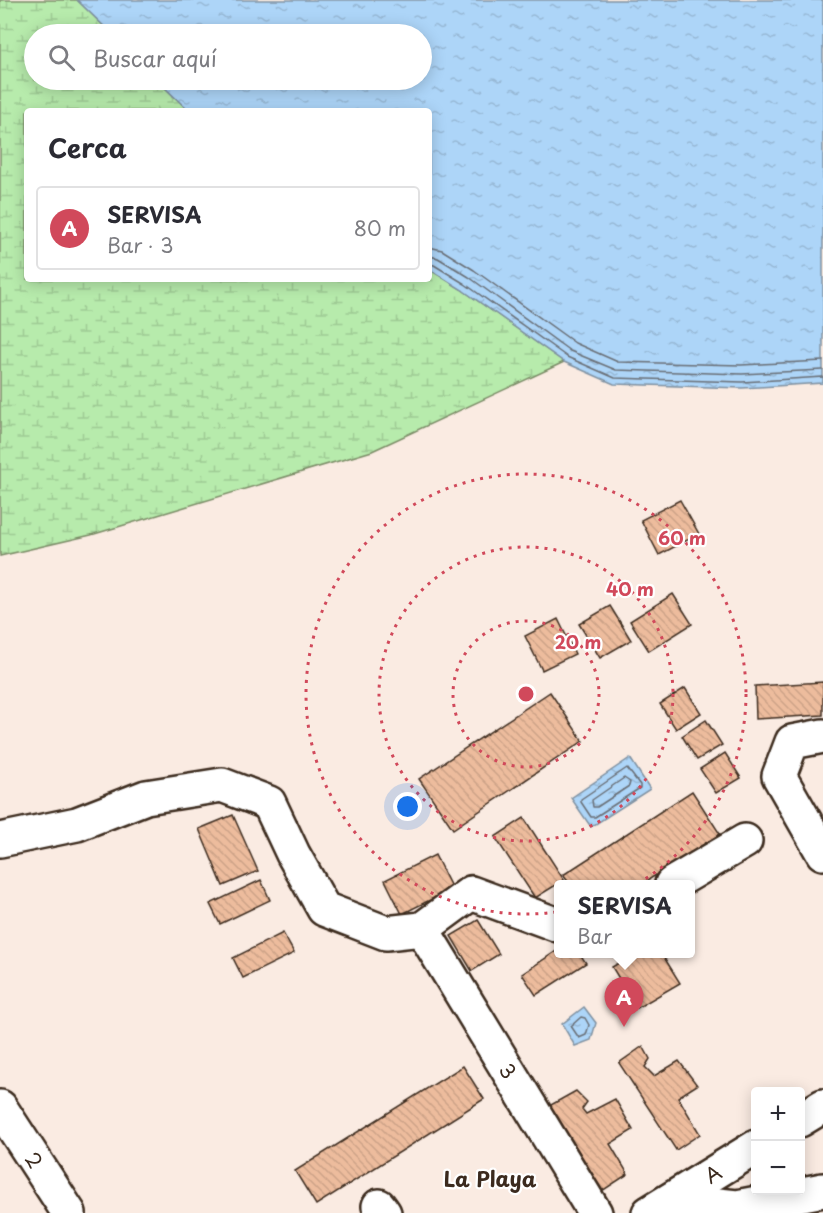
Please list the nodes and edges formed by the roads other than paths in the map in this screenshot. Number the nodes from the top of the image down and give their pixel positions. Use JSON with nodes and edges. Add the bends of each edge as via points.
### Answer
{"nodes":[{"id":1,"x":823,"y":736,"type":"edge"},
{"id":2,"x":0,"y":840,"type":"edge"},
{"id":3,"x":745,"y":842,"type":"dead end"},
{"id":4,"x":821,"y":842,"type":"edge"},
{"id":5,"x":680,"y":880,"type":"edge"},
{"id":6,"x":554,"y":924,"type":"edge"},
{"id":7,"x":422,"y":929,"type":"junction"},
{"id":8,"x":823,"y":1106,"type":"edge"},
{"id":9,"x":0,"y":1107,"type":"edge"},
{"id":10,"x":805,"y":1117,"type":"edge"},
{"id":11,"x":751,"y":1151,"type":"edge"},
{"id":12,"x":823,"y":1190,"type":"edge"},
{"id":13,"x":660,"y":1206,"type":"edge"},
{"id":14,"x":69,"y":1213,"type":"edge"},
{"id":15,"x":595,"y":1213,"type":"edge"}],
"edges":[{"from":1,"to":4,"type":"street","via":[[792,742],[779,776]]},
{"from":2,"to":7,"type":"street","via":[[77,824],[146,797],[222,785],[269,803],[324,909],[386,933]]},
{"from":3,"to":5,"type":"street"},
{"from":6,"to":7,"type":"street","via":[[471,893]]},
{"from":7,"to":15,"type":"street","name":"3"},
{"from":8,"to":10,"type":"street"},
{"from":9,"to":14,"type":"street","name":"2"},
{"from":11,"to":13,"type":"street","name":"A"},
{"from":12,"to":13,"type":"street","name":"A","via":[[737,1207]]}]}
